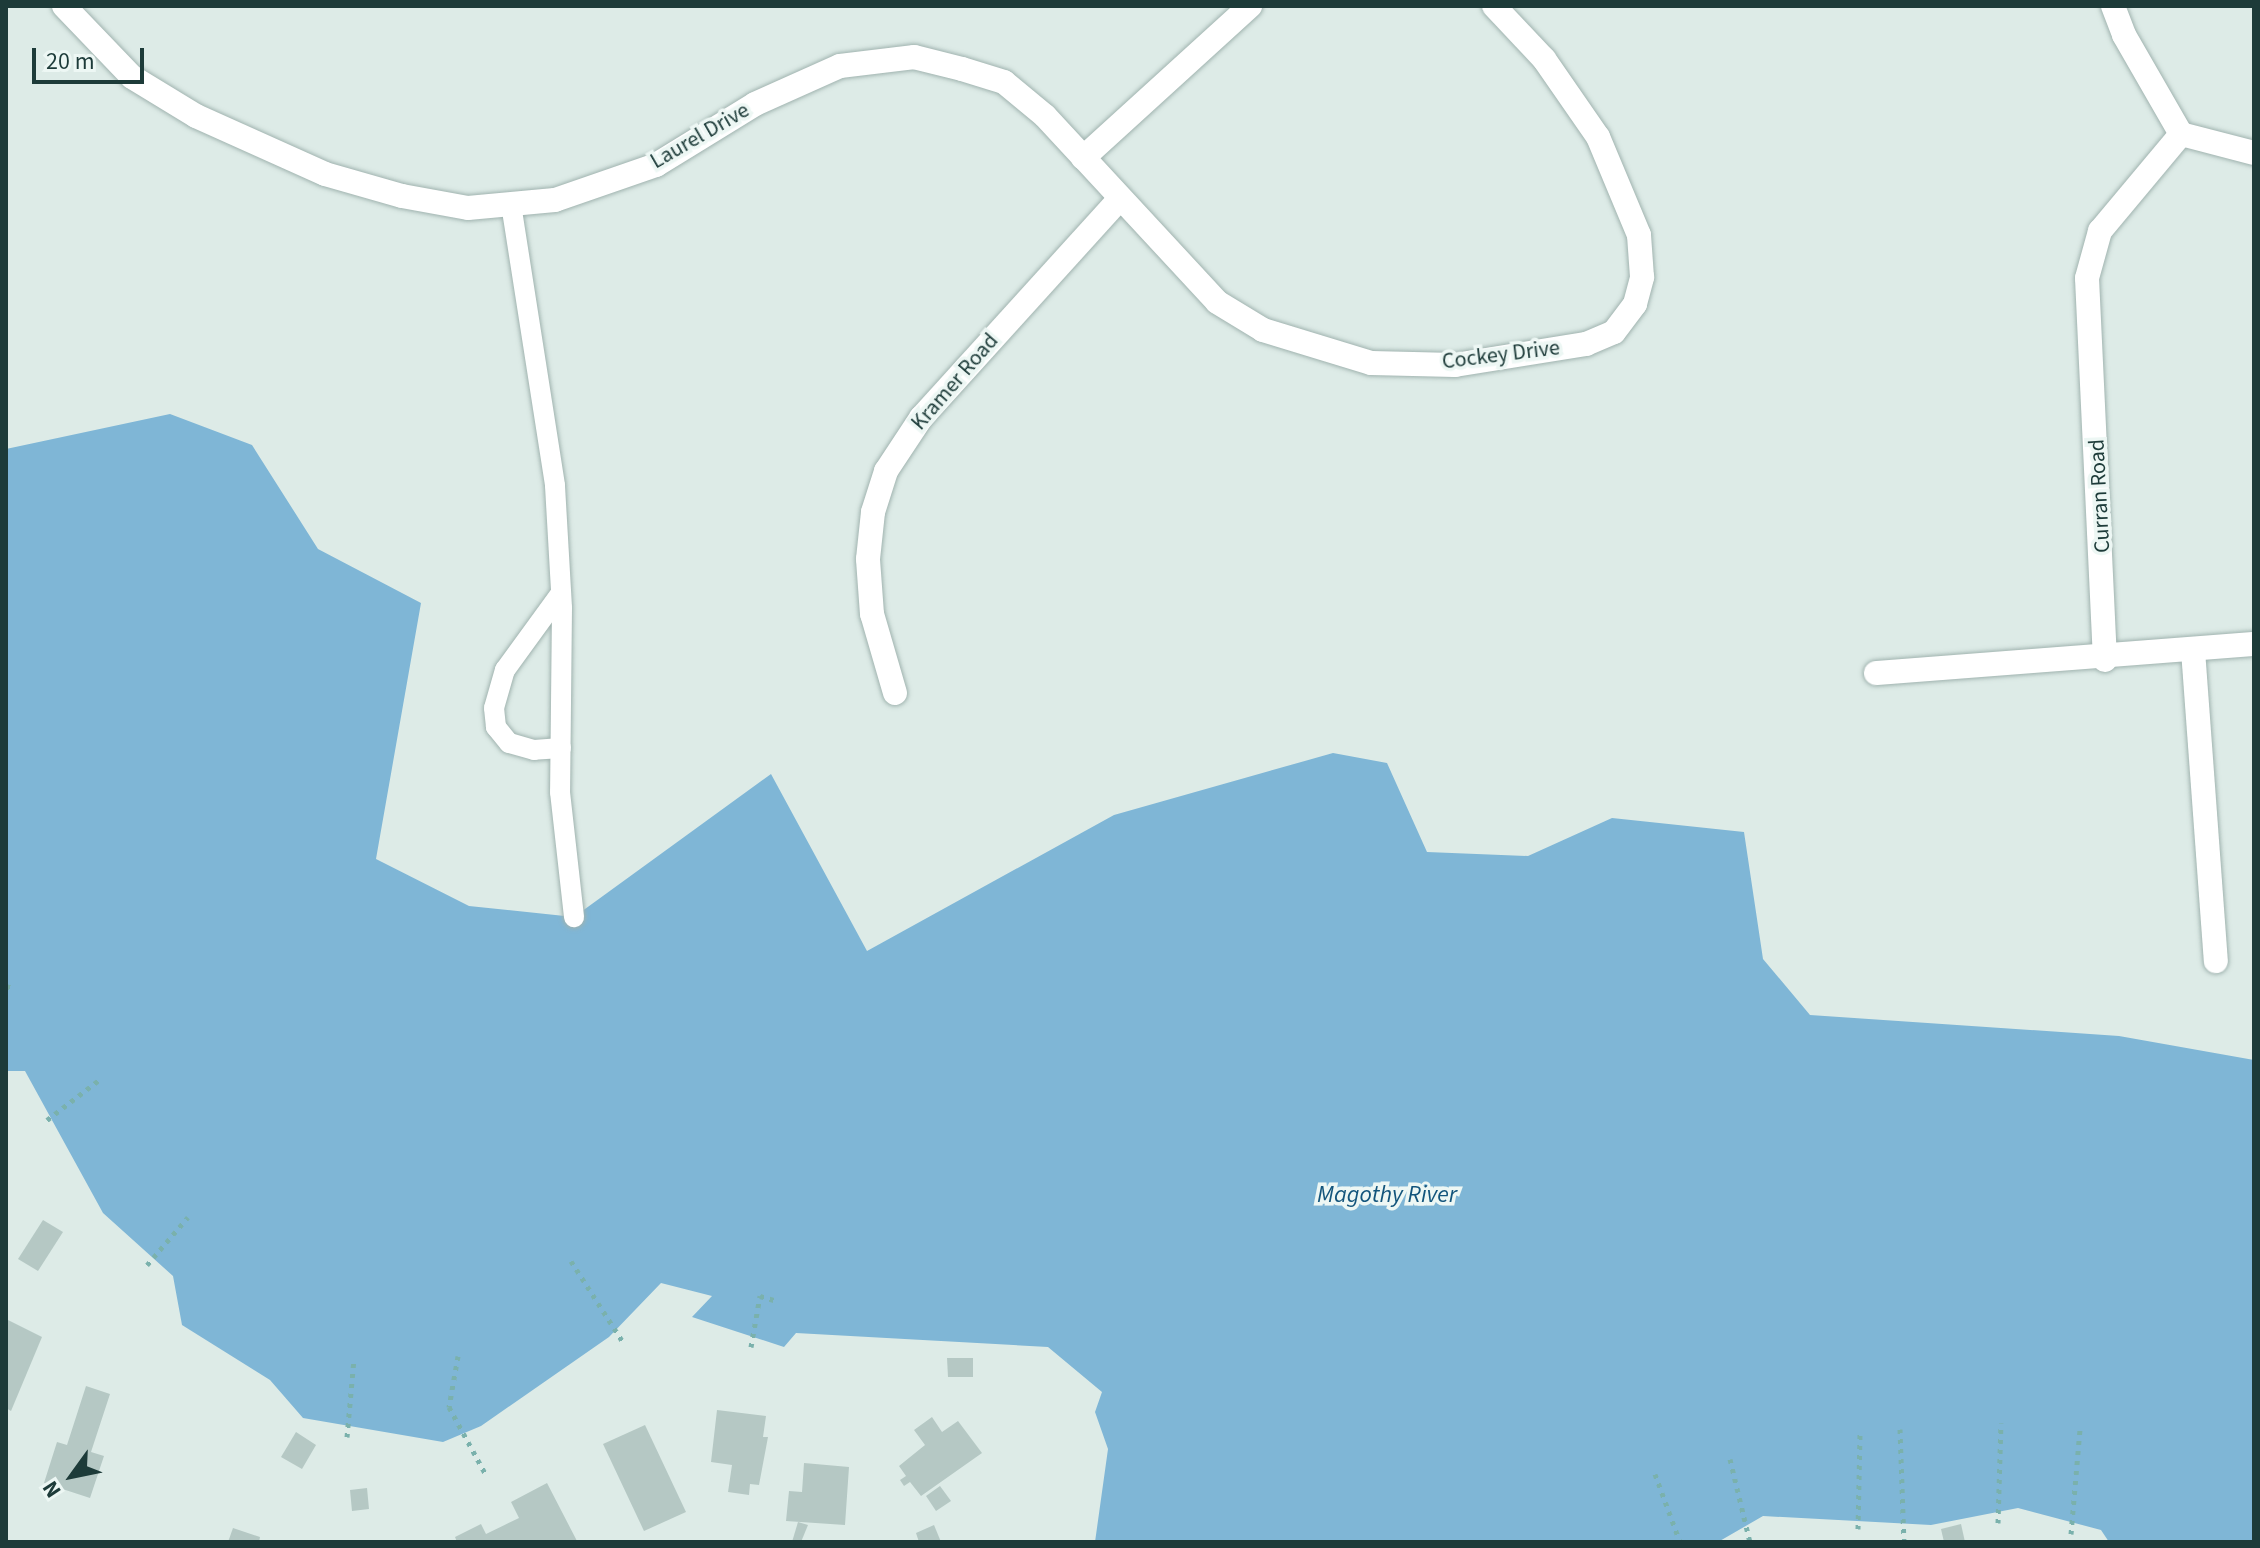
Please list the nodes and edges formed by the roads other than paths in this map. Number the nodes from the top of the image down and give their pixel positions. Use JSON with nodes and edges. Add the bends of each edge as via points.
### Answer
{"nodes":[{"id":1,"x":64,"y":6,"type":"edge"},
{"id":2,"x":1250,"y":6,"type":"edge"},
{"id":3,"x":1494,"y":6,"type":"edge"},
{"id":4,"x":2113,"y":6,"type":"edge"},
{"id":5,"x":2181,"y":134,"type":"junction"},
{"id":6,"x":2254,"y":153,"type":"edge"},
{"id":7,"x":1083,"y":158,"type":"junction"},
{"id":8,"x":1119,"y":200,"type":"junction"},
{"id":9,"x":511,"y":204,"type":"junction"},
{"id":10,"x":561,"y":593,"type":"junction"},
{"id":11,"x":2254,"y":644,"type":"edge"},
{"id":12,"x":2193,"y":650,"type":"junction"},
{"id":13,"x":2105,"y":660,"type":"junction"},
{"id":14,"x":1876,"y":673,"type":"dead end"},
{"id":15,"x":895,"y":693,"type":"dead end"},
{"id":16,"x":561,"y":748,"type":"junction"},
{"id":17,"x":574,"y":917,"type":"dead end"},
{"id":18,"x":2216,"y":961,"type":"dead end"}],
"edges":[{"from":1,"to":9,"type":"street","name":"Laurel Drive","via":[[132,77],[196,116],[325,174],[468,208]]},
{"from":2,"to":7,"type":"street"},
{"from":3,"to":8,"type":"street","name":"Cockey Drive","via":[[1544,59],[1598,137],[1639,235],[1642,277],[1635,304],[1614,332],[1586,344],[1504,359],[1455,365],[1371,363],[1263,330],[1217,302]]},
{"from":4,"to":5,"type":"street"},
{"from":5,"to":6,"type":"street"},
{"from":5,"to":13,"type":"street","name":"Curran Road","via":[[2100,231],[2087,278]]},
{"from":7,"to":8,"type":"street","name":"Cockey Drive"},
{"from":7,"to":9,"type":"street","name":"Laurel Drive","via":[[1004,82],[914,57],[840,66],[755,104],[656,165],[555,200]]},
{"from":8,"to":15,"type":"street","name":"Kramer Road","via":[[921,418],[886,471],[873,512],[868,559],[872,614]]},
{"from":9,"to":10,"type":"lane","via":[[555,486]]},
{"from":10,"to":16,"type":"lane"},
{"from":10,"to":16,"type":"lane","via":[[505,670],[494,708],[496,727],[509,743],[534,750]]},
{"from":11,"to":12,"type":"street"},
{"from":12,"to":13,"type":"street"},
{"from":12,"to":18,"type":"street"},
{"from":13,"to":14,"type":"street"},
{"from":16,"to":17,"type":"lane","via":[[560,792]]}]}
